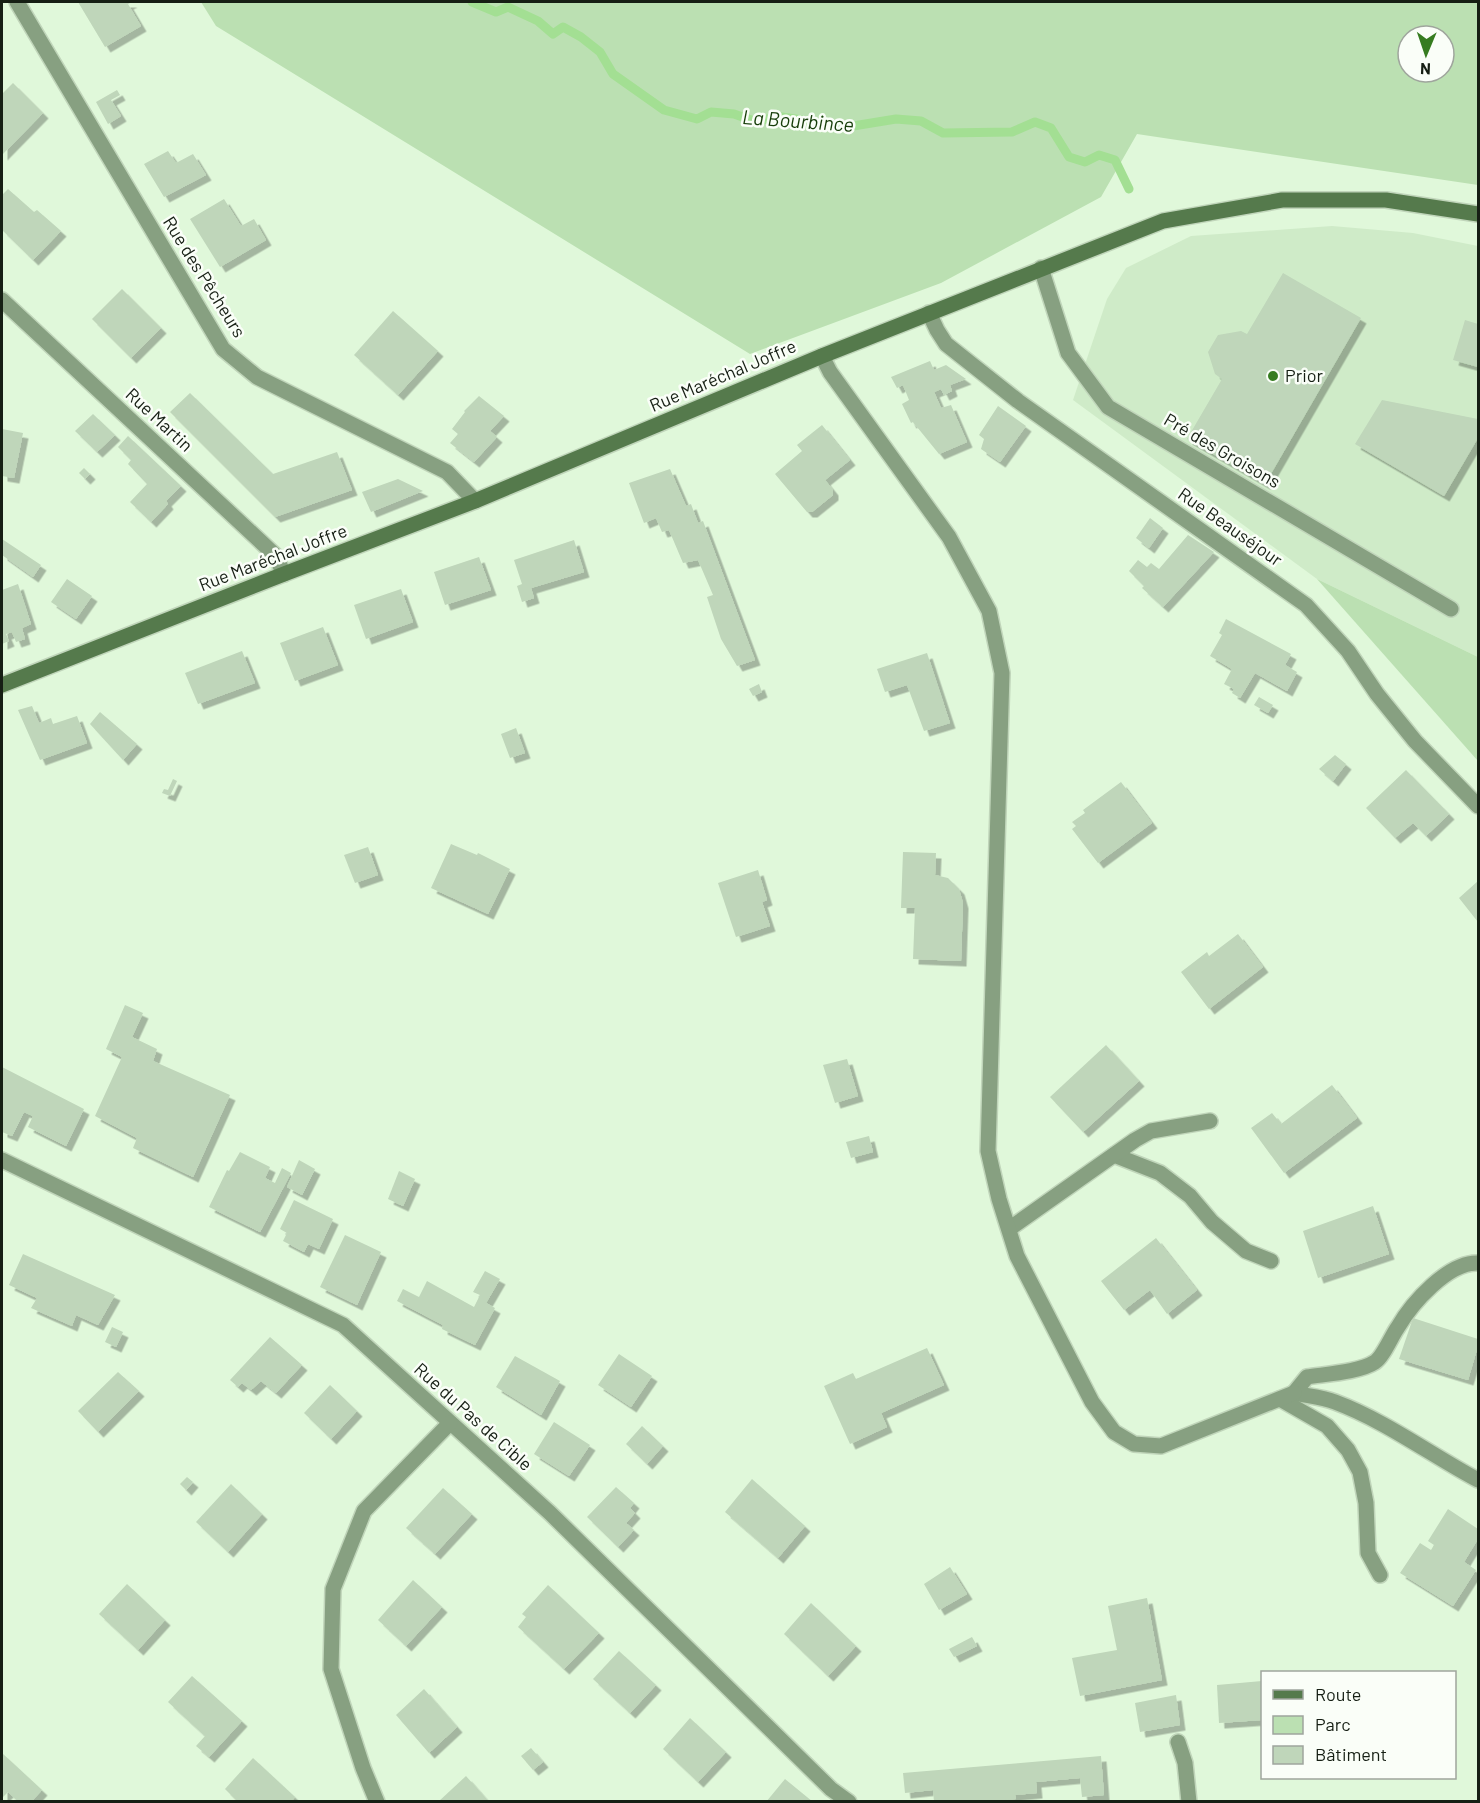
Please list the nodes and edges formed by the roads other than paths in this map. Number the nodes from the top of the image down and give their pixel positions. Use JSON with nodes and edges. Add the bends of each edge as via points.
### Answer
{"nodes":[{"id":1,"x":17,"y":2,"type":"edge"},
{"id":2,"x":1479,"y":214,"type":"edge"},
{"id":3,"x":1041,"y":268,"type":"junction"},
{"id":4,"x":2,"y":300,"type":"edge"},
{"id":5,"x":929,"y":313,"type":"junction"},
{"id":6,"x":822,"y":356,"type":"junction"},
{"id":7,"x":475,"y":501,"type":"junction"},
{"id":8,"x":284,"y":574,"type":"junction"},
{"id":9,"x":1451,"y":609,"type":"dead end"},
{"id":10,"x":2,"y":686,"type":"edge"},
{"id":11,"x":1479,"y":806,"type":"edge"},
{"id":12,"x":1210,"y":1121,"type":"dead end"},
{"id":13,"x":1114,"y":1155,"type":"junction"},
{"id":14,"x":2,"y":1160,"type":"edge"},
{"id":15,"x":1009,"y":1229,"type":"junction"},
{"id":16,"x":1271,"y":1261,"type":"dead end"},
{"id":17,"x":1479,"y":1263,"type":"edge"},
{"id":18,"x":1287,"y":1396,"type":"junction"},
{"id":19,"x":450,"y":1423,"type":"junction"},
{"id":20,"x":1479,"y":1480,"type":"edge"},
{"id":21,"x":1380,"y":1575,"type":"dead end"},
{"id":22,"x":1178,"y":1742,"type":"dead end"},
{"id":23,"x":377,"y":1802,"type":"edge"},
{"id":24,"x":849,"y":1802,"type":"edge"},
{"id":25,"x":1189,"y":1802,"type":"edge"}],
"edges":[{"from":1,"to":7,"type":"street","name":"Rue des Pêcheurs","via":[[223,349],[257,377],[447,472]]},
{"from":2,"to":3,"type":"main road","name":"Rue Maréchal Joffre","via":[[1386,200],[1282,200],[1163,221]]},
{"from":3,"to":5,"type":"main road","name":"Rue Maréchal Joffre"},
{"from":3,"to":9,"type":"street","name":"Pré des Groisons","via":[[1068,353],[1108,407]]},
{"from":4,"to":8,"type":"street","name":"Rue Martin","via":[[275,555]]},
{"from":5,"to":6,"type":"main road","name":"Rue Maréchal Joffre"},
{"from":5,"to":11,"type":"street","name":"Rue Beauséjour","via":[[946,344],[1018,401],[1306,605],[1348,651],[1415,741]]},
{"from":6,"to":7,"type":"main road","name":"Rue Maréchal Joffre"},
{"from":6,"to":15,"type":"street","via":[[949,537],[990,611],[1002,673],[988,1151]]},
{"from":7,"to":8,"type":"main road","name":"Rue Maréchal Joffre"},
{"from":8,"to":10,"type":"main road","name":"Rue Maréchal Joffre"},
{"from":12,"to":13,"type":"street","via":[[1151,1131]]},
{"from":13,"to":15,"type":"street"},
{"from":13,"to":16,"type":"street","via":[[1160,1173],[1190,1196],[1212,1222],[1246,1251]]},
{"from":14,"to":19,"type":"street","name":"Rue du Pas de Cible","via":[[343,1325]]},
{"from":15,"to":18,"type":"street","via":[[1017,1256],[1092,1402],[1114,1432],[1134,1444],[1161,1446]]},
{"from":17,"to":18,"type":"street","via":[[1455,1269],[1426,1291],[1406,1312],[1376,1361],[1307,1377]]},
{"from":18,"to":20,"type":"street","via":[[1334,1401]]},
{"from":18,"to":21,"type":"street","via":[[1327,1426],[1348,1450],[1360,1472],[1368,1553]]},
{"from":19,"to":23,"type":"street","via":[[364,1511],[333,1589],[331,1668]]},
{"from":19,"to":24,"type":"street","name":"Rue du Pas de Cible"},
{"from":22,"to":25,"type":"street","via":[[1185,1763]]}]}
